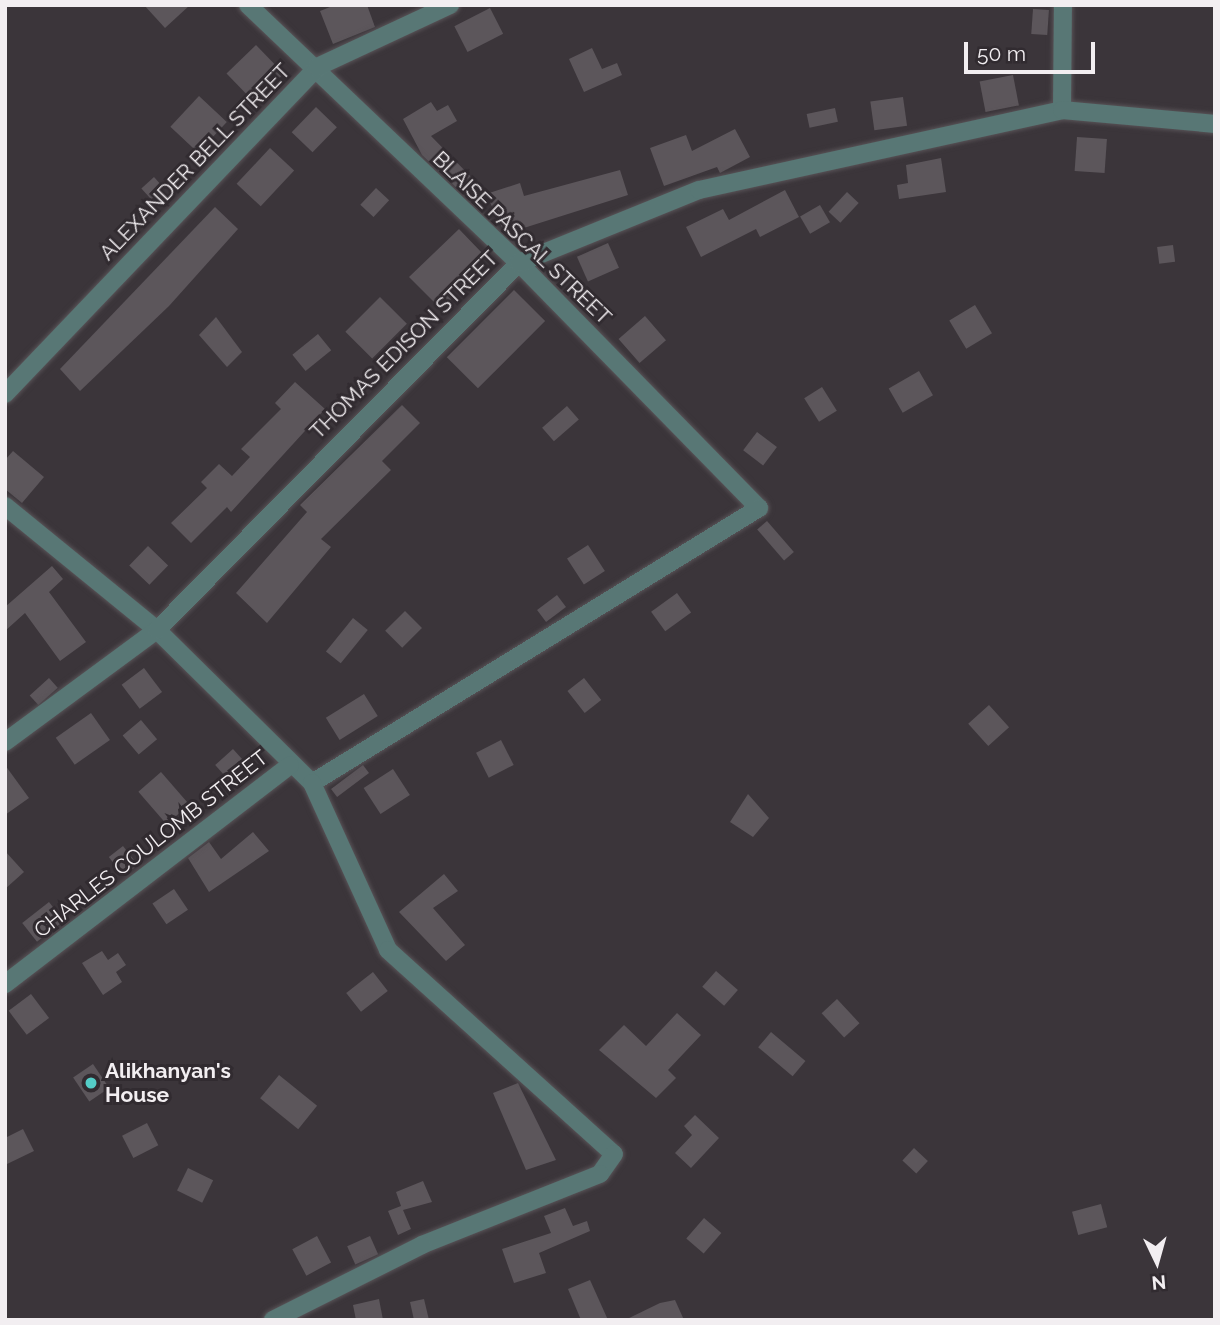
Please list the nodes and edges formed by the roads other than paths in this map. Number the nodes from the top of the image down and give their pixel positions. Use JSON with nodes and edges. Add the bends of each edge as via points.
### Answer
{"nodes":[{"id":1,"x":248,"y":5,"type":"edge"},
{"id":2,"x":450,"y":5,"type":"edge"},
{"id":3,"x":1063,"y":5,"type":"edge"},
{"id":4,"x":317,"y":67,"type":"junction"},
{"id":5,"x":1062,"y":110,"type":"junction"},
{"id":6,"x":1215,"y":124,"type":"edge"},
{"id":7,"x":519,"y":263,"type":"junction"},
{"id":8,"x":5,"y":394,"type":"edge"},
{"id":9,"x":5,"y":506,"type":"edge"},
{"id":10,"x":157,"y":631,"type":"junction"},
{"id":11,"x":5,"y":742,"type":"edge"},
{"id":12,"x":290,"y":765,"type":"junction"},
{"id":13,"x":312,"y":783,"type":"junction"},
{"id":14,"x":5,"y":984,"type":"edge"},
{"id":15,"x":272,"y":1320,"type":"edge"}],
"edges":[{"from":1,"to":4,"type":"street","name":"BLAISE PASCAL STREET"},
{"from":2,"to":4,"type":"street","name":"ALEXANDER BELL STREET"},
{"from":3,"to":5,"type":"street"},
{"from":4,"to":7,"type":"street","name":"BLAISE PASCAL STREET"},
{"from":4,"to":8,"type":"street","name":"ALEXANDER BELL STREET"},
{"from":5,"to":6,"type":"street","name":"THOMAS EDISON STREET"},
{"from":5,"to":7,"type":"street","name":"THOMAS EDISON STREET","via":[[699,190]]},
{"from":7,"to":10,"type":"street","name":"THOMAS EDISON STREET"},
{"from":7,"to":13,"type":"street","name":"BLAISE PASCAL STREET","via":[[759,508]]},
{"from":9,"to":10,"type":"street"},
{"from":10,"to":11,"type":"street","name":"THOMAS EDISON STREET"},
{"from":10,"to":12,"type":"street"},
{"from":12,"to":13,"type":"street"},
{"from":12,"to":14,"type":"street","name":"CHARLES COULOMB STREET"},
{"from":13,"to":15,"type":"street","via":[[388,950],[614,1154],[600,1174],[422,1245]]}]}
